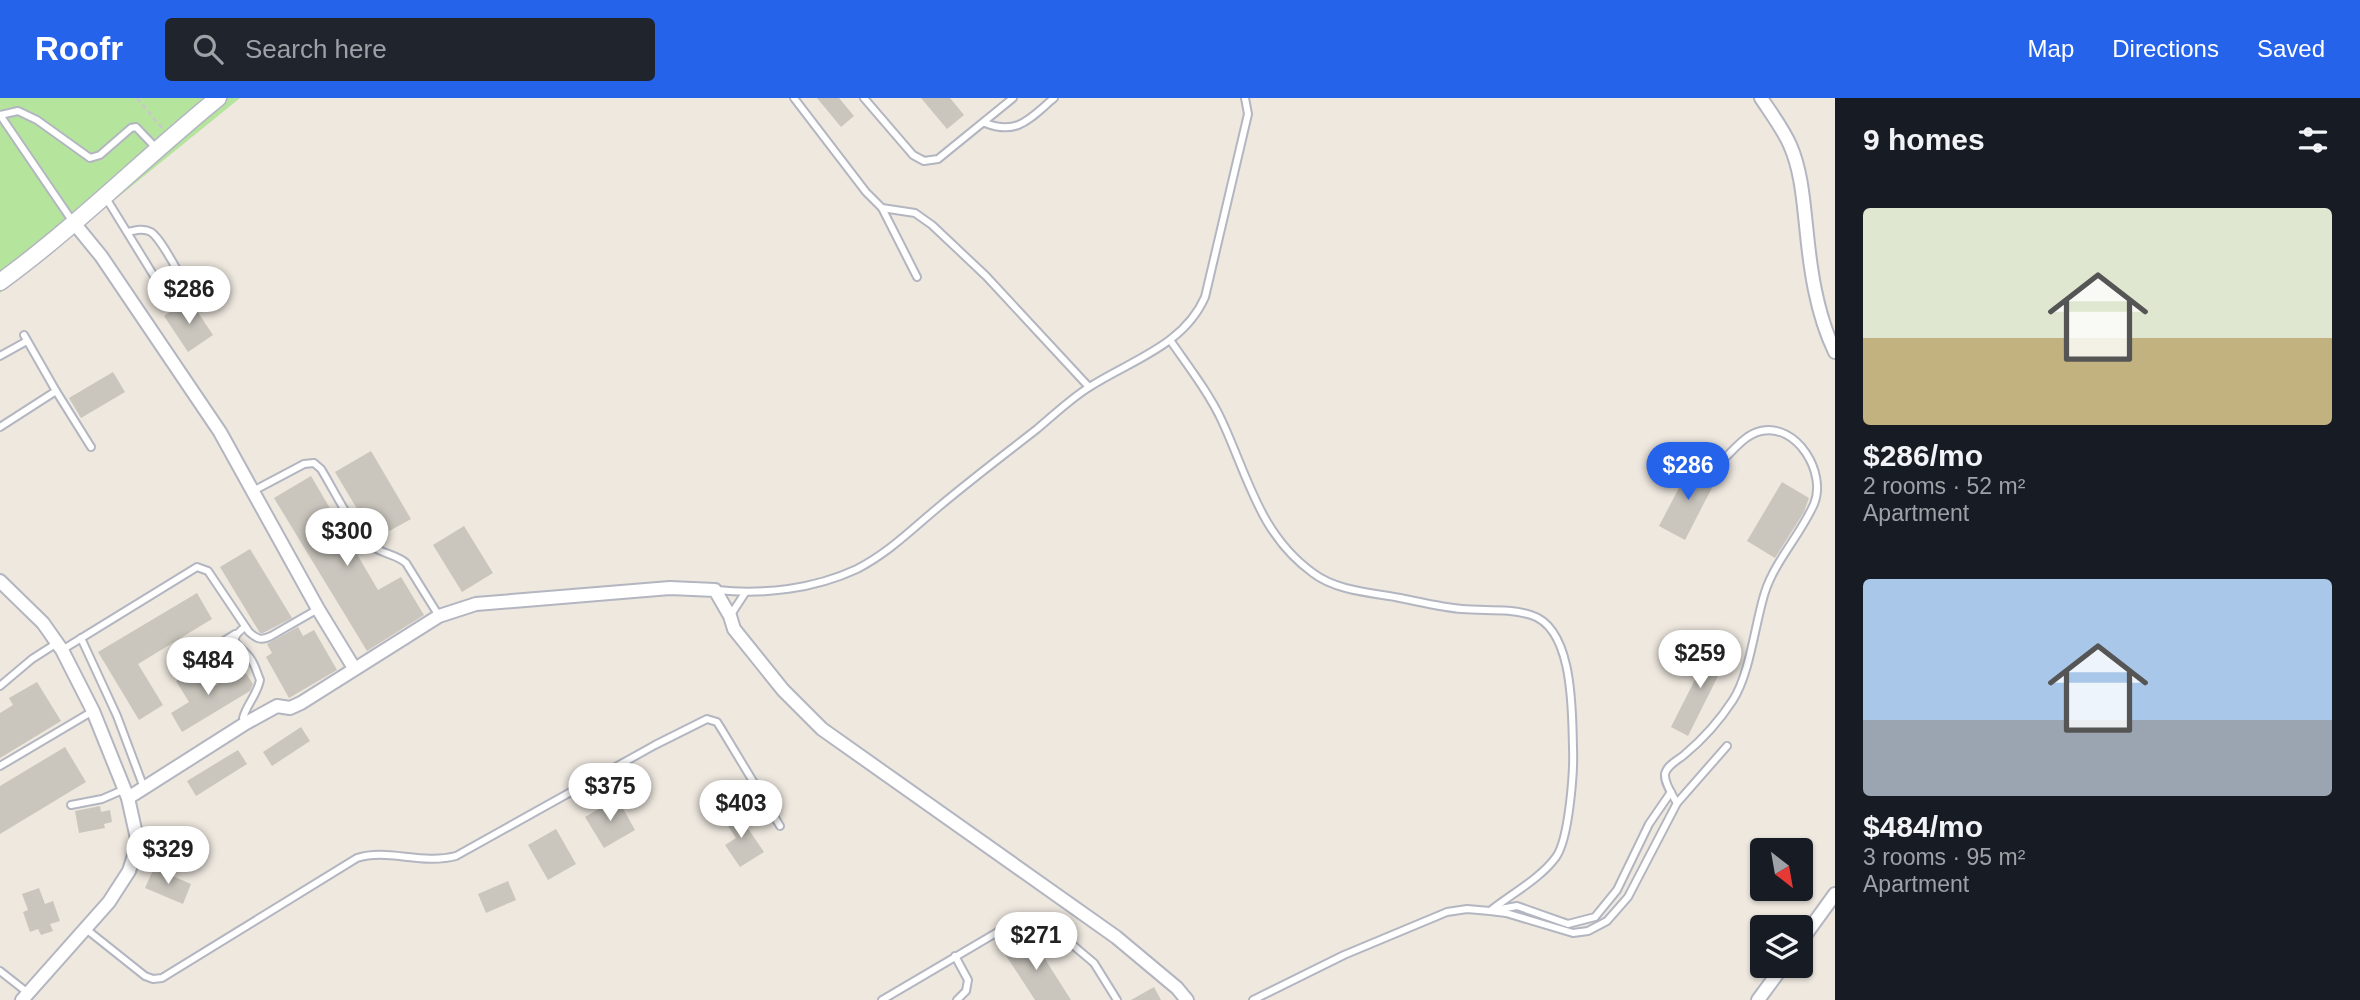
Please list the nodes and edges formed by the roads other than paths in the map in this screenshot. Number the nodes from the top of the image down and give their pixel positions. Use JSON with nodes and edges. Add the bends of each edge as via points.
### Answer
{"nodes":[{"id":1,"x":218,"y":98,"type":"edge"},
{"id":2,"x":794,"y":98,"type":"edge"},
{"id":3,"x":864,"y":98,"type":"edge"},
{"id":4,"x":1013,"y":98,"type":"edge"},
{"id":5,"x":1054,"y":98,"type":"edge"},
{"id":6,"x":1245,"y":98,"type":"edge"},
{"id":7,"x":1761,"y":98,"type":"edge"},
{"id":8,"x":0,"y":115,"type":"edge"},
{"id":9,"x":985,"y":123,"type":"junction"},
{"id":10,"x":157,"y":149,"type":"junction"},
{"id":11,"x":105,"y":196,"type":"junction"},
{"id":12,"x":882,"y":208,"type":"junction"},
{"id":13,"x":74,"y":223,"type":"junction"},
{"id":14,"x":128,"y":232,"type":"junction"},
{"id":15,"x":917,"y":277,"type":"dead end"},
{"id":16,"x":1,"y":280,"type":"edge"},
{"id":17,"x":1170,"y":341,"type":"junction"},
{"id":18,"x":1835,"y":352,"type":"edge"},
{"id":19,"x":0,"y":356,"type":"edge"},
{"id":20,"x":1089,"y":387,"type":"junction"},
{"id":21,"x":56,"y":391,"type":"junction"},
{"id":22,"x":0,"y":427,"type":"edge"},
{"id":23,"x":91,"y":447,"type":"dead end"},
{"id":24,"x":1727,"y":456,"type":"dead end"},
{"id":25,"x":253,"y":492,"type":"junction"},
{"id":26,"x":0,"y":581,"type":"edge"},
{"id":27,"x":715,"y":590,"type":"junction"},
{"id":28,"x":745,"y":593,"type":"junction"},
{"id":29,"x":318,"y":608,"type":"junction"},
{"id":30,"x":439,"y":616,"type":"junction"},
{"id":31,"x":730,"y":616,"type":"junction"},
{"id":32,"x":245,"y":627,"type":"junction"},
{"id":33,"x":237,"y":633,"type":"junction"},
{"id":34,"x":81,"y":638,"type":"junction"},
{"id":35,"x":60,"y":647,"type":"junction"},
{"id":36,"x":203,"y":654,"type":"dead end"},
{"id":37,"x":354,"y":668,"type":"junction"},
{"id":38,"x":0,"y":686,"type":"edge"},
{"id":39,"x":93,"y":711,"type":"junction"},
{"id":40,"x":246,"y":723,"type":"junction"},
{"id":41,"x":1727,"y":746,"type":"dead end"},
{"id":42,"x":0,"y":765,"type":"edge"},
{"id":43,"x":144,"y":788,"type":"junction"},
{"id":44,"x":1671,"y":792,"type":"junction"},
{"id":45,"x":127,"y":794,"type":"junction"},
{"id":46,"x":1677,"y":803,"type":"junction"},
{"id":47,"x":71,"y":805,"type":"dead end"},
{"id":48,"x":780,"y":826,"type":"dead end"},
{"id":49,"x":1835,"y":894,"type":"edge"},
{"id":50,"x":1490,"y":911,"type":"junction"},
{"id":51,"x":1813,"y":925,"type":"edge"},
{"id":52,"x":86,"y":929,"type":"junction"},
{"id":53,"x":955,"y":957,"type":"junction"},
{"id":54,"x":0,"y":971,"type":"edge"},
{"id":55,"x":1774,"y":978,"type":"edge"},
{"id":56,"x":25,"y":996,"type":"edge"},
{"id":57,"x":882,"y":1000,"type":"edge"},
{"id":58,"x":957,"y":1000,"type":"edge"},
{"id":59,"x":1117,"y":1000,"type":"edge"},
{"id":60,"x":1187,"y":1000,"type":"edge"},
{"id":61,"x":1252,"y":1000,"type":"edge"},
{"id":62,"x":1758,"y":1000,"type":"edge"}],
"edges":[{"from":1,"to":10,"type":"street"},
{"from":2,"to":12,"type":"lane"},
{"from":3,"to":9,"type":"lane","via":[[923,161],[938,159]]},
{"from":4,"to":9,"type":"lane"},
{"from":5,"to":9,"type":"lane","via":[[1023,124],[1000,129]]},
{"from":6,"to":17,"type":"lane","via":[[1248,114],[1205,297],[1186,328]]},
{"from":7,"to":18,"type":"street","via":[[1790,145],[1801,182],[1818,299]]},
{"from":8,"to":10,"type":"lane","via":[[18,111],[37,120],[90,158],[136,127]]},
{"from":8,"to":13,"type":"lane"},
{"from":10,"to":11,"type":"street"},
{"from":11,"to":13,"type":"street"},
{"from":11,"to":14,"type":"lane"},
{"from":12,"to":15,"type":"lane"},
{"from":12,"to":20,"type":"lane","via":[[915,213],[932,225]]},
{"from":13,"to":16,"type":"street"},
{"from":13,"to":25,"type":"street","via":[[219,432]]},
{"from":14,"to":14,"type":"lane","via":[[150,231],[157,238],[184,282],[180,292],[173,295],[162,289]]},
{"from":17,"to":20,"type":"lane"},
{"from":17,"to":50,"type":"lane","via":[[1221,419],[1271,532],[1315,575],[1344,588],[1459,609],[1533,615],[1558,639],[1572,705],[1574,771],[1564,835],[1558,856]]},
{"from":19,"to":21,"type":"lane","via":[[26,338]]},
{"from":20,"to":28,"type":"lane","via":[[877,558],[804,587]]},
{"from":21,"to":22,"type":"lane"},
{"from":21,"to":23,"type":"lane"},
{"from":24,"to":44,"type":"lane","via":[[1748,436],[1760,431],[1783,432],[1812,463],[1818,483],[1815,502],[1765,590],[1735,698],[1700,742],[1665,773]]},
{"from":25,"to":29,"type":"street"},
{"from":25,"to":30,"type":"lane","via":[[314,463],[364,539],[406,563]]},
{"from":26,"to":35,"type":"street"},
{"from":27,"to":28,"type":"lane"},
{"from":27,"to":30,"type":"street","via":[[670,588],[476,604]]},
{"from":27,"to":31,"type":"street"},
{"from":28,"to":31,"type":"lane"},
{"from":29,"to":32,"type":"lane","via":[[264,640]]},
{"from":29,"to":37,"type":"street"},
{"from":30,"to":37,"type":"street"},
{"from":31,"to":60,"type":"street","via":[[734,629],[775,680],[822,729],[1116,937]]},
{"from":32,"to":33,"type":"lane"},
{"from":32,"to":34,"type":"lane","via":[[208,571],[197,566]]},
{"from":33,"to":36,"type":"lane"},
{"from":33,"to":40,"type":"lane","via":[[236,644],[252,660],[260,680],[243,718]]},
{"from":34,"to":35,"type":"lane"},
{"from":34,"to":43,"type":"lane"},
{"from":35,"to":38,"type":"lane","via":[[32,659]]},
{"from":35,"to":39,"type":"street"},
{"from":37,"to":40,"type":"street","via":[[301,703],[290,708],[277,706]]},
{"from":39,"to":42,"type":"lane"},
{"from":39,"to":45,"type":"street"},
{"from":40,"to":43,"type":"street"},
{"from":41,"to":46,"type":"lane"},
{"from":43,"to":45,"type":"street"},
{"from":44,"to":46,"type":"lane"},
{"from":44,"to":50,"type":"lane","via":[[1649,824],[1617,890],[1595,917],[1568,924],[1517,906]]},
{"from":45,"to":47,"type":"lane"},
{"from":45,"to":52,"type":"street","via":[[138,843],[130,871]]},
{"from":46,"to":50,"type":"lane","via":[[1628,897],[1607,921],[1573,933]]},
{"from":48,"to":52,"type":"lane","via":[[717,722],[708,719],[456,856],[414,859],[369,854],[357,858],[162,978],[145,976]]},
{"from":49,"to":51,"type":"street"},
{"from":50,"to":61,"type":"lane","via":[[1457,910],[1420,922]]},
{"from":52,"to":56,"type":"street"},
{"from":53,"to":57,"type":"lane"},
{"from":53,"to":58,"type":"lane","via":[[968,980],[966,991]]},
{"from":53,"to":59,"type":"lane","via":[[1029,916],[1055,930],[1094,963]]},
{"from":54,"to":56,"type":"lane"},
{"from":55,"to":62,"type":"street"}]}
